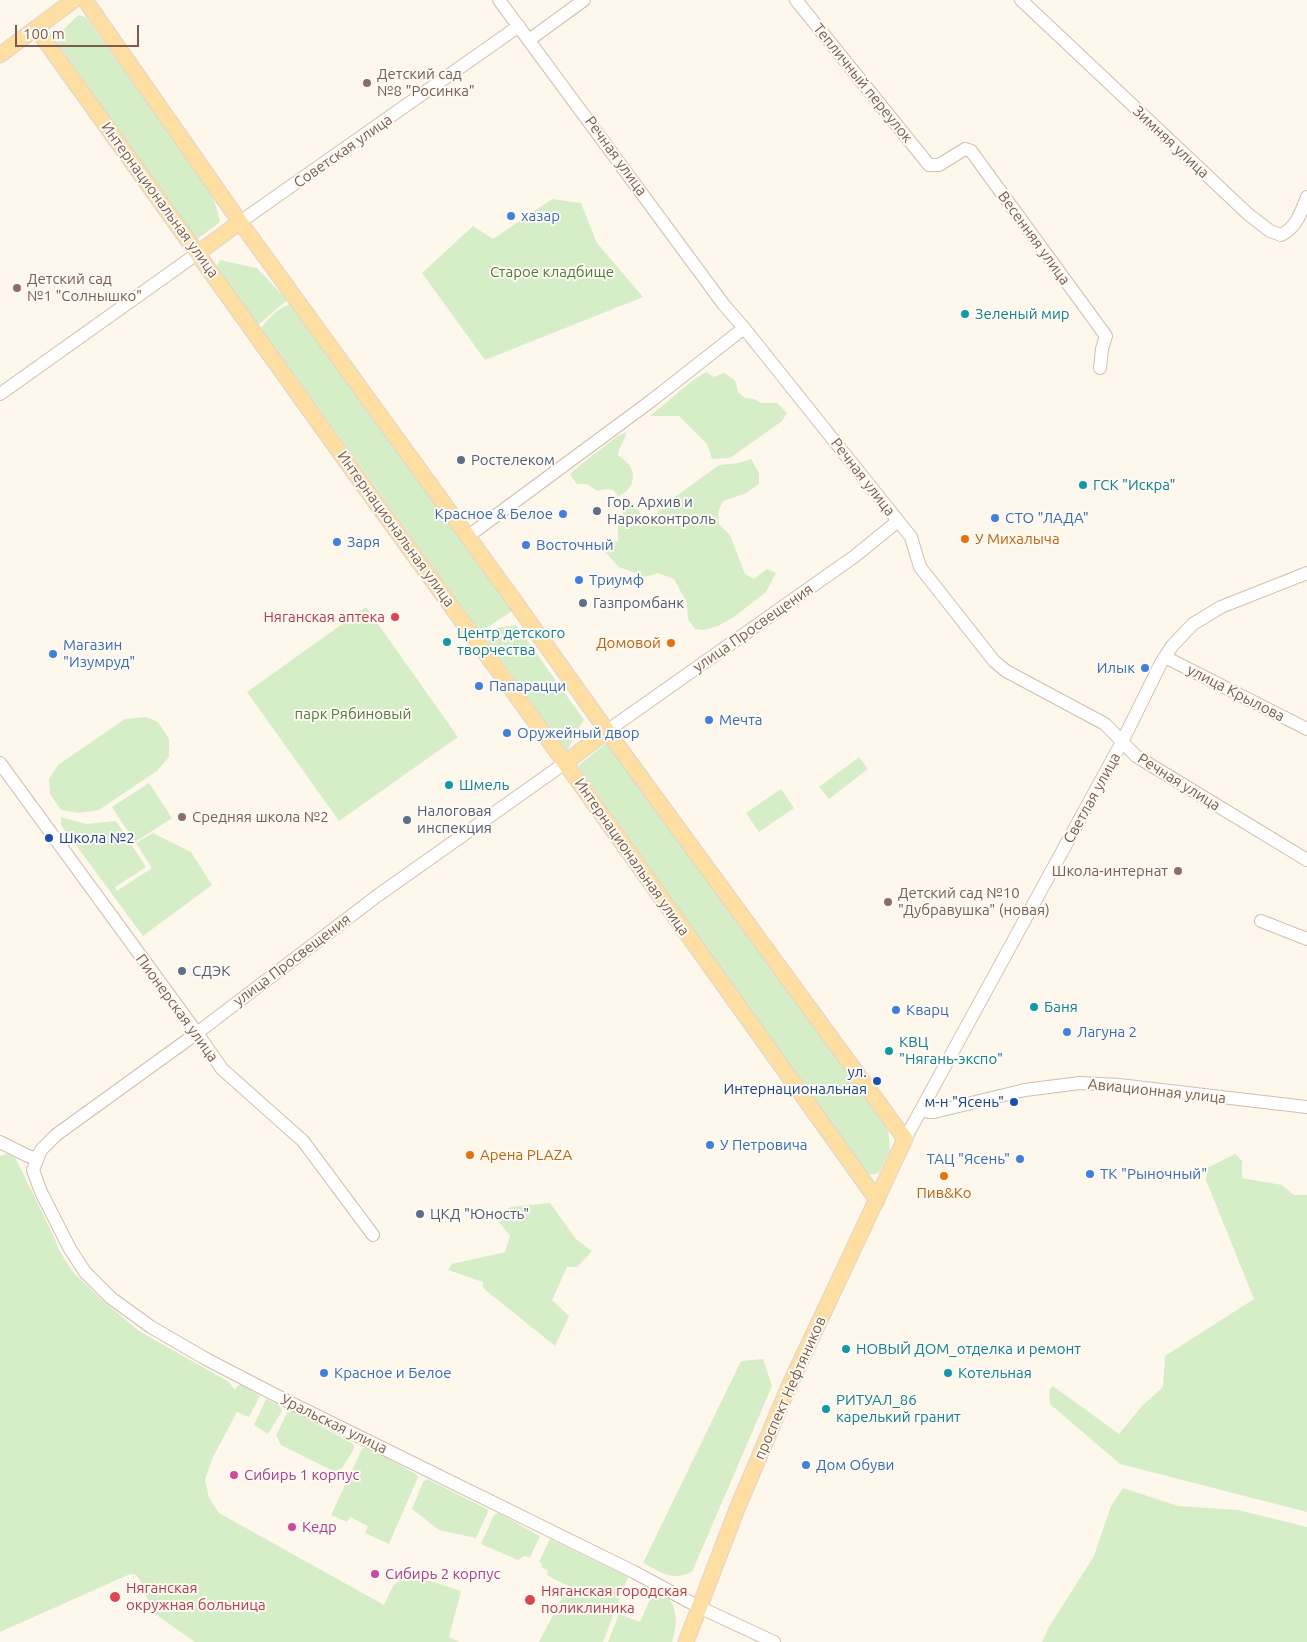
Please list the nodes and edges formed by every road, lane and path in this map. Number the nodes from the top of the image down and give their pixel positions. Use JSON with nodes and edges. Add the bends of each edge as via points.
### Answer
{"nodes":[{"id":1,"x":74,"y":0,"type":"edge"},
{"id":2,"x":84,"y":0,"type":"edge"},
{"id":3,"x":499,"y":0,"type":"edge"},
{"id":4,"x":584,"y":0,"type":"edge"},
{"id":5,"x":796,"y":0,"type":"edge"},
{"id":6,"x":1021,"y":0,"type":"edge"},
{"id":7,"x":519,"y":26,"type":"junction"},
{"id":8,"x":36,"y":28,"type":"junction"},
{"id":9,"x":529,"y":40,"type":"junction"},
{"id":10,"x":0,"y":55,"type":"edge"},
{"id":11,"x":929,"y":165,"type":"joint"},
{"id":12,"x":1307,"y":197,"type":"edge"},
{"id":13,"x":240,"y":222,"type":"junction"},
{"id":14,"x":198,"y":253,"type":"junction"},
{"id":15,"x":744,"y":328,"type":"junction"},
{"id":16,"x":1100,"y":368,"type":"dead end"},
{"id":17,"x":0,"y":394,"type":"edge"},
{"id":18,"x":898,"y":521,"type":"junction"},
{"id":19,"x":467,"y":536,"type":"junction"},
{"id":20,"x":1307,"y":573,"type":"edge"},
{"id":21,"x":1165,"y":657,"type":"junction"},
{"id":22,"x":1307,"y":729,"type":"edge"},
{"id":23,"x":607,"y":731,"type":"junction"},
{"id":24,"x":1122,"y":742,"type":"junction"},
{"id":25,"x":0,"y":763,"type":"edge"},
{"id":26,"x":565,"y":763,"type":"junction"},
{"id":27,"x":1307,"y":860,"type":"edge"},
{"id":28,"x":1262,"y":921,"type":"dead end"},
{"id":29,"x":1307,"y":939,"type":"edge"},
{"id":30,"x":197,"y":1032,"type":"junction"},
{"id":31,"x":1307,"y":1107,"type":"edge"},
{"id":32,"x":921,"y":1110,"type":"junction"},
{"id":33,"x":905,"y":1138,"type":"junction"},
{"id":34,"x":0,"y":1142,"type":"edge"},
{"id":35,"x":35,"y":1164,"type":"junction"},
{"id":36,"x":877,"y":1200,"type":"junction"},
{"id":37,"x":373,"y":1235,"type":"dead end"},
{"id":38,"x":699,"y":1607,"type":"junction"},
{"id":39,"x":686,"y":1642,"type":"edge"},
{"id":40,"x":774,"y":1642,"type":"edge"}],
"edges":[{"from":1,"to":8,"type":"main road"},
{"from":2,"to":13,"type":"main road"},
{"from":3,"to":7,"type":"street","name":"Речная улица"},
{"from":4,"to":9,"type":"street"},
{"from":5,"to":11,"type":"street","name":"Тепличный переулок"},
{"from":6,"to":12,"type":"street","name":"Зимняя улица","via":[[1270,231],[1281,235],[1290,231]]},
{"from":7,"to":9,"type":"street","name":"Речная улица"},
{"from":7,"to":13,"type":"street","name":"Советская улица"},
{"from":8,"to":10,"type":"main road"},
{"from":8,"to":14,"type":"main road","name":"Интернациональная улица"},
{"from":9,"to":15,"type":"street","name":"Речная улица","via":[[714,292]]},
{"from":11,"to":16,"type":"street","name":"Весенняя улица","via":[[939,164],[965,149],[971,151],[1106,336]]},
{"from":13,"to":14,"type":"main road"},
{"from":13,"to":19,"type":"main road"},
{"from":14,"to":17,"type":"street"},
{"from":14,"to":26,"type":"main road","name":"Интернациональная улица"},
{"from":15,"to":18,"type":"street","name":"Речная улица"},
{"from":15,"to":19,"type":"street","via":[[652,401]]},
{"from":18,"to":23,"type":"street","name":"улица Просвещения","via":[[855,556]]},
{"from":18,"to":24,"type":"street","name":"Речная улица","via":[[911,538],[920,567],[994,662],[1104,724]]},
{"from":19,"to":23,"type":"main road"},
{"from":20,"to":21,"type":"street","name":"Светлая улица","via":[[1207,614],[1182,635]]},
{"from":21,"to":22,"type":"street","name":"улица Крылова"},
{"from":21,"to":24,"type":"street","name":"Светлая улица"},
{"from":23,"to":26,"type":"main road"},
{"from":23,"to":33,"type":"main road"},
{"from":24,"to":27,"type":"street","name":"Речная улица","via":[[1144,761]]},
{"from":24,"to":32,"type":"street","name":"Светлая улица"},
{"from":25,"to":30,"type":"street","name":"Пионерская улица"},
{"from":26,"to":30,"type":"street","name":"улица Просвещения","via":[[377,896]]},
{"from":26,"to":36,"type":"main road","name":"Интернациональная улица"},
{"from":28,"to":29,"type":"street"},
{"from":30,"to":35,"type":"street","name":"улица Просвещения","via":[[56,1135],[41,1150]]},
{"from":30,"to":37,"type":"street","name":"Пионерская улица","via":[[222,1069],[303,1141]]},
{"from":31,"to":32,"type":"street","name":"Авиационная улица","via":[[1080,1083],[1025,1090],[934,1112]]},
{"from":32,"to":33,"type":"street","name":"Светлая улица"},
{"from":33,"to":36,"type":"main road","name":"проспект Нефтяников"},
{"from":34,"to":35,"type":"street","via":[[28,1156]]},
{"from":35,"to":38,"type":"street","name":"Уральская улица","via":[[40,1192],[85,1272],[111,1298],[151,1327],[289,1402]]},
{"from":36,"to":38,"type":"main road","name":"проспект Нефтяников","via":[[790,1384]]},
{"from":38,"to":39,"type":"main road","name":"проспект Нефтяников"},
{"from":38,"to":40,"type":"street","name":"Уральская улица"}]}
